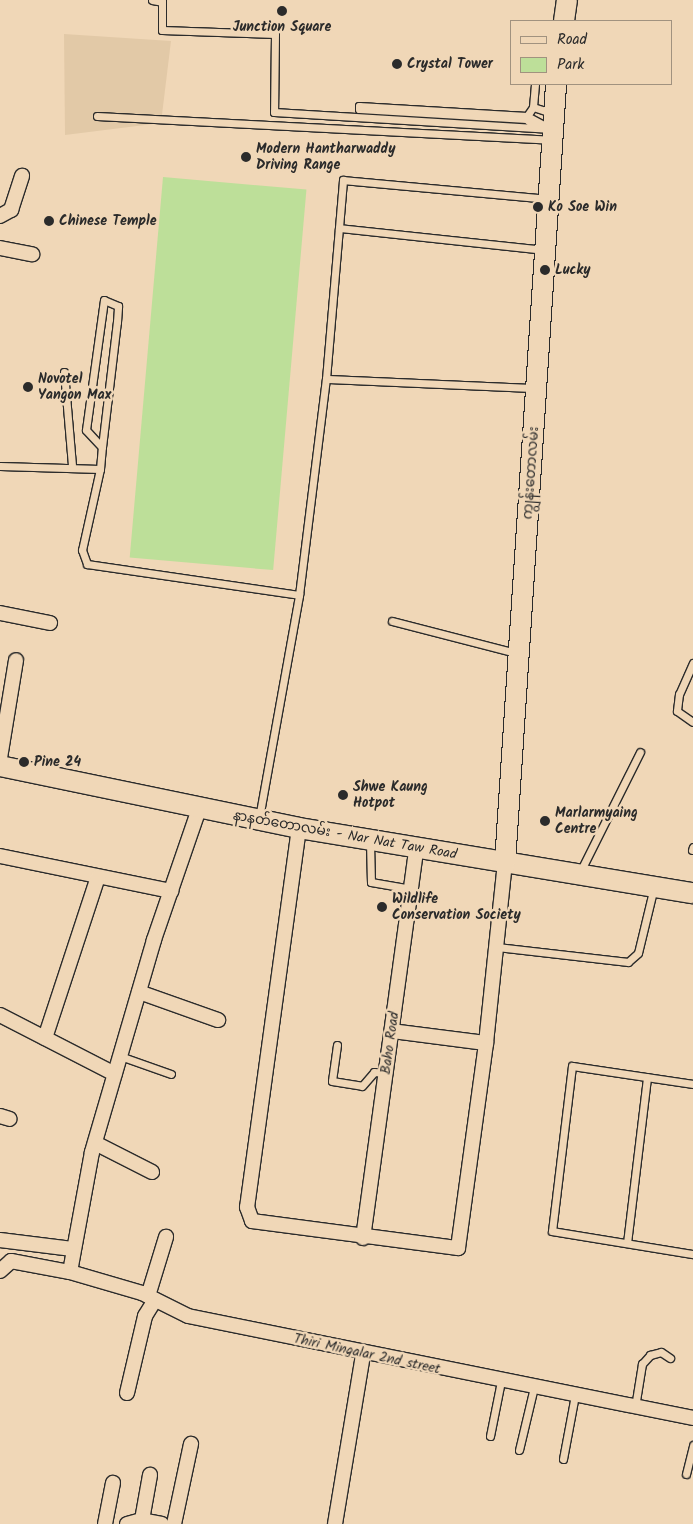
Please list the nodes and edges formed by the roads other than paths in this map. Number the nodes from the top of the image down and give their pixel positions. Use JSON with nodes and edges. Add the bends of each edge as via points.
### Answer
{"nodes":[{"id":1,"x":152,"y":0,"type":"edge"},
{"id":2,"x":567,"y":0,"type":"edge"},
{"id":3,"x":162,"y":1,"type":"edge"},
{"id":4,"x":564,"y":20,"type":"edge"},
{"id":5,"x":535,"y":85,"type":"edge"},
{"id":6,"x":556,"y":85,"type":"edge"},
{"id":7,"x":97,"y":116,"type":"dead end"},
{"id":8,"x":527,"y":116,"type":"junction"},
{"id":9,"x":545,"y":123,"type":"junction"},
{"id":10,"x":22,"y":176,"type":"dead end"},
{"id":11,"x":548,"y":200,"type":"junction"},
{"id":12,"x":0,"y":216,"type":"edge"},
{"id":13,"x":339,"y":228,"type":"junction"},
{"id":14,"x":0,"y":248,"type":"edge"},
{"id":15,"x":544,"y":250,"type":"junction"},
{"id":16,"x":32,"y":254,"type":"dead end"},
{"id":17,"x":64,"y":372,"type":"dead end"},
{"id":18,"x":326,"y":379,"type":"junction"},
{"id":19,"x":537,"y":388,"type":"junction"},
{"id":20,"x":102,"y":448,"type":"junction"},
{"id":21,"x":72,"y":465,"type":"junction"},
{"id":22,"x":0,"y":466,"type":"edge"},
{"id":23,"x":100,"y":469,"type":"junction"},
{"id":24,"x":299,"y":595,"type":"junction"},
{"id":25,"x":0,"y":613,"type":"edge"},
{"id":26,"x":392,"y":622,"type":"dead end"},
{"id":27,"x":50,"y":623,"type":"dead end"},
{"id":28,"x":516,"y":653,"type":"junction"},
{"id":29,"x":16,"y":660,"type":"dead end"},
{"id":30,"x":693,"y":663,"type":"edge"},
{"id":31,"x":693,"y":722,"type":"edge"},
{"id":32,"x":640,"y":752,"type":"dead end"},
{"id":33,"x":0,"y":758,"type":"edge"},
{"id":34,"x":0,"y":766,"type":"edge"},
{"id":35,"x":199,"y":809,"type":"junction"},
{"id":36,"x":259,"y":821,"type":"junction"},
{"id":37,"x":299,"y":828,"type":"junction"},
{"id":38,"x":370,"y":841,"type":"junction"},
{"id":39,"x":416,"y":849,"type":"junction"},
{"id":40,"x":0,"y":856,"type":"edge"},
{"id":41,"x":504,"y":863,"type":"junction"},
{"id":42,"x":579,"y":875,"type":"junction"},
{"id":43,"x":98,"y":877,"type":"junction"},
{"id":44,"x":654,"y":887,"type":"junction"},
{"id":45,"x":411,"y":889,"type":"junction"},
{"id":46,"x":171,"y":891,"type":"junction"},
{"id":47,"x":693,"y":893,"type":"edge"},
{"id":48,"x":497,"y":947,"type":"junction"},
{"id":49,"x":139,"y":992,"type":"junction"},
{"id":50,"x":0,"y":1015,"type":"edge"},
{"id":51,"x":218,"y":1020,"type":"dead end"},
{"id":52,"x":392,"y":1031,"type":"junction"},
{"id":53,"x":46,"y":1038,"type":"junction"},
{"id":54,"x":486,"y":1043,"type":"junction"},
{"id":55,"x":337,"y":1045,"type":"dead end"},
{"id":56,"x":120,"y":1056,"type":"junction"},
{"id":57,"x":386,"y":1073,"type":"junction"},
{"id":58,"x":115,"y":1074,"type":"junction"},
{"id":59,"x":171,"y":1074,"type":"dead end"},
{"id":60,"x":647,"y":1077,"type":"junction"},
{"id":61,"x":693,"y":1084,"type":"edge"},
{"id":62,"x":95,"y":1144,"type":"junction"},
{"id":63,"x":152,"y":1172,"type":"dead end"},
{"id":64,"x":166,"y":1237,"type":"dead end"},
{"id":65,"x":363,"y":1238,"type":"junction"},
{"id":66,"x":0,"y":1240,"type":"edge"},
{"id":67,"x":627,"y":1244,"type":"junction"},
{"id":68,"x":72,"y":1249,"type":"junction"},
{"id":69,"x":693,"y":1254,"type":"edge"},
{"id":70,"x":0,"y":1271,"type":"edge"},
{"id":71,"x":70,"y":1272,"type":"junction"},
{"id":72,"x":152,"y":1298,"type":"junction"},
{"id":73,"x":363,"y":1354,"type":"junction"},
{"id":74,"x":670,"y":1358,"type":"dead end"},
{"id":75,"x":501,"y":1381,"type":"junction"},
{"id":76,"x":534,"y":1387,"type":"junction"},
{"id":77,"x":127,"y":1393,"type":"dead end"},
{"id":78,"x":575,"y":1395,"type":"junction"},
{"id":79,"x":635,"y":1407,"type":"junction"},
{"id":80,"x":693,"y":1418,"type":"edge"},
{"id":81,"x":490,"y":1436,"type":"dead end"},
{"id":82,"x":191,"y":1444,"type":"dead end"},
{"id":83,"x":693,"y":1446,"type":"edge"},
{"id":84,"x":519,"y":1450,"type":"dead end"},
{"id":85,"x":563,"y":1459,"type":"dead end"},
{"id":86,"x":686,"y":1474,"type":"dead end"},
{"id":87,"x":150,"y":1475,"type":"dead end"},
{"id":88,"x":113,"y":1483,"type":"dead end"},
{"id":89,"x":142,"y":1520,"type":"junction"},
{"id":90,"x":105,"y":1524,"type":"edge"},
{"id":91,"x":127,"y":1524,"type":"edge"},
{"id":92,"x":162,"y":1524,"type":"edge"},
{"id":93,"x":174,"y":1524,"type":"edge"},
{"id":94,"x":335,"y":1524,"type":"edge"}],
"edges":[{"from":1,"to":3,"type":"lane"},
{"from":2,"to":4,"type":"street"},
{"from":3,"to":9,"type":"lane","via":[[162,30],[276,34],[274,112]]},
{"from":5,"to":9,"type":"lane"},
{"from":6,"to":9,"type":"street","name":"ကျွန်းတောလမ်း"},
{"from":7,"to":9,"type":"lane"},
{"from":8,"to":9,"type":"lane"},
{"from":8,"to":9,"type":"lane","via":[[536,123]]},
{"from":8,"to":9,"type":"lane","via":[[359,106],[359,109],[526,119]]},
{"from":9,"to":11,"type":"street","name":"ကျွန်းတောလမ်း"},
{"from":10,"to":12,"type":"street","via":[[12,210]]},
{"from":11,"to":13,"type":"lane","via":[[343,180]]},
{"from":11,"to":15,"type":"street","name":"ကျွန်းတောလမ်း"},
{"from":13,"to":15,"type":"lane"},
{"from":13,"to":18,"type":"lane"},
{"from":14,"to":16,"type":"street"},
{"from":15,"to":19,"type":"street","name":"ကျွန်းတောလမ်း"},
{"from":17,"to":21,"type":"lane"},
{"from":18,"to":19,"type":"lane"},
{"from":18,"to":24,"type":"lane"},
{"from":19,"to":28,"type":"street","name":"ကျွန်းတောလမ်း"},
{"from":20,"to":20,"type":"lane","via":[[86,430],[104,300],[118,306]]},
{"from":20,"to":23,"type":"lane"},
{"from":21,"to":22,"type":"lane"},
{"from":21,"to":23,"type":"lane"},
{"from":23,"to":24,"type":"lane","via":[[82,550],[87,564]]},
{"from":24,"to":36,"type":"lane"},
{"from":25,"to":27,"type":"street"},
{"from":26,"to":28,"type":"lane"},
{"from":28,"to":41,"type":"street","name":"ကျွန်းတောလမ်း"},
{"from":29,"to":33,"type":"street"},
{"from":30,"to":31,"type":"lane","via":[[679,694],[677,711]]},
{"from":32,"to":42,"type":"lane"},
{"from":34,"to":35,"type":"street","name":"နာနတ်တောလမ်း - Nar Nat Taw Road"},
{"from":35,"to":36,"type":"street","name":"နာနတ်တောလမ်း - Nar Nat Taw Road"},
{"from":35,"to":46,"type":"street"},
{"from":36,"to":37,"type":"street","name":"နာနတ်တောလမ်း - Nar Nat Taw Road"},
{"from":37,"to":38,"type":"street","name":"နာနတ်တောလမ်း - Nar Nat Taw Road"},
{"from":37,"to":65,"type":"street","via":[[247,1216],[252,1221]]},
{"from":38,"to":39,"type":"street","name":"နာနတ်တောလမ်း - Nar Nat Taw Road"},
{"from":38,"to":45,"type":"lane","via":[[370,882]]},
{"from":39,"to":41,"type":"street","name":"နာနတ်တောလမ်း - Nar Nat Taw Road"},
{"from":39,"to":45,"type":"street","name":"Baho Road"},
{"from":40,"to":43,"type":"street"},
{"from":41,"to":42,"type":"street","name":"နာနတ်တောလမ်း - Nar Nat Taw Road"},
{"from":41,"to":48,"type":"street"},
{"from":42,"to":44,"type":"street","name":"နာနတ်တောလမ်း - Nar Nat Taw Road"},
{"from":43,"to":46,"type":"street"},
{"from":43,"to":53,"type":"street"},
{"from":44,"to":47,"type":"street","name":"နာနတ်တောလမ်း - Nar Nat Taw Road"},
{"from":44,"to":48,"type":"lane","via":[[638,954],[628,962]]},
{"from":45,"to":52,"type":"street","name":"Baho Road"},
{"from":46,"to":49,"type":"street"},
{"from":48,"to":54,"type":"street"},
{"from":49,"to":51,"type":"street"},
{"from":49,"to":56,"type":"street"},
{"from":50,"to":53,"type":"street"},
{"from":52,"to":54,"type":"street"},
{"from":52,"to":57,"type":"street","name":"Baho Road"},
{"from":53,"to":58,"type":"street"},
{"from":54,"to":65,"type":"street","via":[[458,1248]]},
{"from":55,"to":57,"type":"lane","via":[[332,1082],[362,1086],[374,1072]]},
{"from":56,"to":58,"type":"street"},
{"from":56,"to":59,"type":"lane"},
{"from":57,"to":65,"type":"street","name":"Baho Road"},
{"from":58,"to":62,"type":"street"},
{"from":60,"to":61,"type":"lane"},
{"from":60,"to":67,"type":"lane"},
{"from":60,"to":67,"type":"lane","via":[[572,1066],[552,1231]]},
{"from":62,"to":63,"type":"street"},
{"from":62,"to":68,"type":"street"},
{"from":64,"to":72,"type":"street"},
{"from":66,"to":68,"type":"street"},
{"from":67,"to":69,"type":"lane"},
{"from":68,"to":71,"type":"street"},
{"from":70,"to":71,"type":"street","name":"Thiri Mingalar 2nd street","via":[[11,1261]]},
{"from":71,"to":72,"type":"street","name":"Thiri Mingalar 2nd street"},
{"from":72,"to":73,"type":"street","name":"Thiri Mingalar 2nd street","via":[[188,1316]]},
{"from":72,"to":77,"type":"street"},
{"from":73,"to":75,"type":"street","name":"Thiri Mingalar 2nd street"},
{"from":73,"to":94,"type":"street"},
{"from":74,"to":79,"type":"lane","via":[[661,1352],[650,1355],[642,1364]]},
{"from":75,"to":76,"type":"street","name":"Thiri Mingalar 2nd street"},
{"from":75,"to":81,"type":"lane"},
{"from":76,"to":78,"type":"street","name":"Thiri Mingalar 2nd street"},
{"from":76,"to":84,"type":"lane"},
{"from":78,"to":79,"type":"street","name":"Thiri Mingalar 2nd street"},
{"from":78,"to":85,"type":"lane"},
{"from":79,"to":80,"type":"street","name":"Thiri Mingalar 2nd street"},
{"from":82,"to":93,"type":"street"},
{"from":83,"to":86,"type":"lane"},
{"from":87,"to":89,"type":"street"},
{"from":88,"to":90,"type":"street"},
{"from":89,"to":91,"type":"street"},
{"from":89,"to":92,"type":"street"}]}
